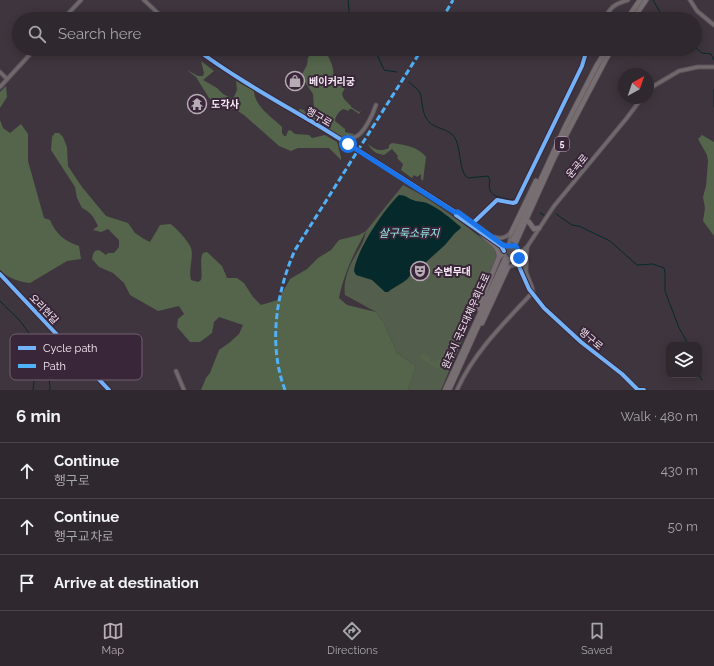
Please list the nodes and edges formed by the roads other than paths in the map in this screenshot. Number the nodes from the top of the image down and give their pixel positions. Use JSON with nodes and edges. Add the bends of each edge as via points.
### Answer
{"nodes":[{"id":1,"x":81,"y":0,"type":"edge"},
{"id":2,"x":144,"y":0,"type":"edge"},
{"id":3,"x":628,"y":0,"type":"edge"},
{"id":4,"x":640,"y":0,"type":"edge"},
{"id":5,"x":646,"y":0,"type":"edge"},
{"id":6,"x":690,"y":0,"type":"edge"},
{"id":7,"x":70,"y":12,"type":"edge"},
{"id":8,"x":157,"y":12,"type":"edge"},
{"id":9,"x":608,"y":12,"type":"edge"},
{"id":10,"x":632,"y":12,"type":"edge"},
{"id":11,"x":638,"y":12,"type":"edge"},
{"id":12,"x":697,"y":12,"type":"edge"},
{"id":13,"x":702,"y":16,"type":"edge"},
{"id":14,"x":714,"y":25,"type":"edge"},
{"id":15,"x":28,"y":56,"type":"edge"},
{"id":16,"x":205,"y":56,"type":"edge"},
{"id":17,"x":585,"y":56,"type":"edge"},
{"id":18,"x":602,"y":56,"type":"edge"},
{"id":19,"x":608,"y":56,"type":"edge"},
{"id":20,"x":712,"y":67,"type":"edge"},
{"id":21,"x":0,"y":72,"type":"edge"},
{"id":22,"x":7,"y":79,"type":"junction"},
{"id":23,"x":654,"y":86,"type":"edge"},
{"id":24,"x":0,"y":87,"type":"edge"},
{"id":25,"x":637,"y":104,"type":"edge"},
{"id":26,"x":376,"y":105,"type":"dead end"},
{"id":27,"x":339,"y":138,"type":"junction"},
{"id":28,"x":553,"y":157,"type":"junction"},
{"id":29,"x":454,"y":212,"type":"junction"},
{"id":30,"x":529,"y":222,"type":"junction"},
{"id":31,"x":473,"y":223,"type":"junction"},
{"id":32,"x":539,"y":228,"type":"junction"},
{"id":33,"x":481,"y":230,"type":"junction"},
{"id":34,"x":511,"y":233,"type":"junction"},
{"id":35,"x":508,"y":245,"type":"junction"},
{"id":36,"x":527,"y":247,"type":"junction"},
{"id":37,"x":517,"y":248,"type":"junction"},
{"id":38,"x":504,"y":252,"type":"junction"},
{"id":39,"x":499,"y":257,"type":"junction"},
{"id":40,"x":510,"y":259,"type":"junction"},
{"id":41,"x":519,"y":266,"type":"junction"},
{"id":42,"x":508,"y":267,"type":"junction"},
{"id":43,"x":0,"y":274,"type":"edge"},
{"id":44,"x":526,"y":274,"type":"junction"},
{"id":45,"x":533,"y":292,"type":"junction"},
{"id":46,"x":56,"y":334,"type":"edge"},
{"id":47,"x":472,"y":335,"type":"junction"},
{"id":48,"x":176,"y":371,"type":"dead end"},
{"id":49,"x":100,"y":380,"type":"edge"},
{"id":50,"x":109,"y":390,"type":"edge"},
{"id":51,"x":184,"y":390,"type":"edge"},
{"id":52,"x":445,"y":390,"type":"edge"},
{"id":53,"x":450,"y":390,"type":"edge"},
{"id":54,"x":457,"y":390,"type":"edge"},
{"id":55,"x":638,"y":390,"type":"edge"},
{"id":56,"x":644,"y":390,"type":"edge"}],
"edges":[{"from":1,"to":7,"type":"street"},
{"from":2,"to":8,"type":"street"},
{"from":3,"to":9,"type":"street","via":[[617,3]]},
{"from":4,"to":10,"type":"highway"},
{"from":5,"to":11,"type":"highway"},
{"from":6,"to":12,"type":"street"},
{"from":13,"to":14,"type":"street"},
{"from":15,"to":22,"type":"street"},
{"from":16,"to":27,"type":"street","name":"행구로"},
{"from":17,"to":31,"type":"street","via":[[516,202],[498,200]]},
{"from":18,"to":28,"type":"highway","number":"5"},
{"from":19,"to":28,"type":"highway","number":"5"},
{"from":20,"to":23,"type":"street","via":[[679,71]]},
{"from":21,"to":22,"type":"street"},
{"from":22,"to":24,"type":"street"},
{"from":25,"to":32,"type":"street","name":"운곡로"},
{"from":26,"to":27,"type":"street","via":[[357,137]]},
{"from":27,"to":29,"type":"street","name":"행구로"},
{"from":28,"to":30,"type":"highway","via":[[553,166]]},
{"from":28,"to":34,"type":"highway","via":[[546,162]]},
{"from":28,"to":37,"type":"highway","number":"5"},
{"from":29,"to":31,"type":"street","name":"행구로","via":[[458,212]]},
{"from":29,"to":33,"type":"street","name":"행구로"},
{"from":30,"to":32,"type":"highway","via":[[534,229]]},
{"from":30,"to":37,"type":"highway"},
{"from":31,"to":33,"type":"street","name":"행구로"},
{"from":32,"to":36,"type":"street","name":"운곡로"},
{"from":33,"to":34,"type":"street","via":[[497,238]]},
{"from":33,"to":35,"type":"street","name":"행구로","via":[[503,245]]},
{"from":33,"to":38,"type":"street","name":"행구로","via":[[501,246]]},
{"from":33,"to":39,"type":"highway","via":[[482,234],[497,247]]},
{"from":34,"to":35,"type":"street"},
{"from":35,"to":37,"type":"street","name":"행구로"},
{"from":35,"to":38,"type":"street"},
{"from":36,"to":37,"type":"street"},
{"from":36,"to":44,"type":"street"},
{"from":37,"to":40,"type":"street"},
{"from":37,"to":44,"type":"street"},
{"from":38,"to":39,"type":"highway"},
{"from":38,"to":40,"type":"street","name":"행구로"},
{"from":39,"to":47,"type":"highway","via":[[477,313]]},
{"from":40,"to":41,"type":"street","name":"행구로"},
{"from":40,"to":42,"type":"street"},
{"from":40,"to":47,"type":"highway","name":"원주시 국도대체우회도로"},
{"from":41,"to":42,"type":"street","via":[[514,264]]},
{"from":41,"to":45,"type":"street","name":"행구로","via":[[529,289]]},
{"from":42,"to":47,"type":"highway","via":[[486,316]]},
{"from":43,"to":46,"type":"street","name":"오리현길"},
{"from":44,"to":45,"type":"street"},
{"from":45,"to":54,"type":"street","via":[[482,349]]},
{"from":45,"to":55,"type":"street","name":"행구로","via":[[544,308]]},
{"from":47,"to":52,"type":"highway","name":"원주시 국도대체우회도로"},
{"from":47,"to":53,"type":"highway","name":"원주시 국도대체우회도로"},
{"from":48,"to":51,"type":"street"},
{"from":49,"to":50,"type":"street","name":"오리현길"},
{"from":55,"to":56,"type":"street","name":"행구로"}]}
